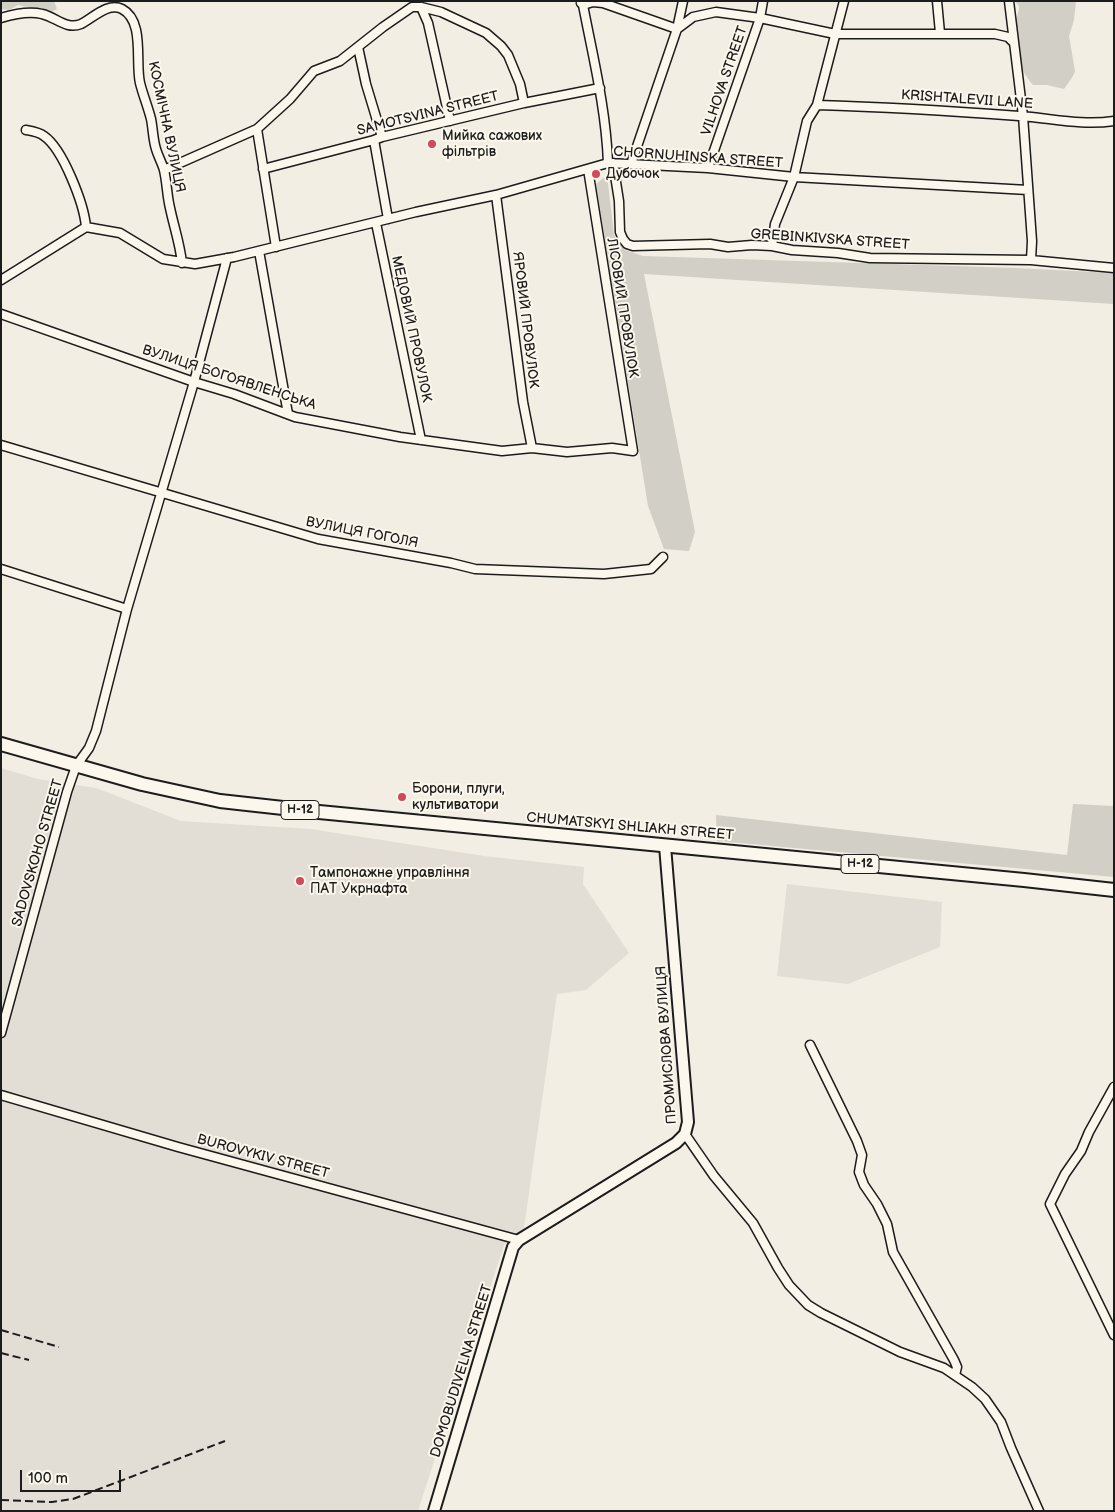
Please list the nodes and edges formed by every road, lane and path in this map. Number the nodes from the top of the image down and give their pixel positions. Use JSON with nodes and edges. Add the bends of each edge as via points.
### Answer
{"nodes":[{"id":1,"x":683,"y":1,"type":"edge"},
{"id":2,"x":763,"y":1,"type":"edge"},
{"id":3,"x":844,"y":1,"type":"edge"},
{"id":4,"x":937,"y":1,"type":"edge"},
{"id":5,"x":1009,"y":1,"type":"edge"},
{"id":6,"x":581,"y":3,"type":"edge"},
{"id":7,"x":421,"y":6,"type":"junction"},
{"id":8,"x":1,"y":18,"type":"edge"},
{"id":9,"x":760,"y":18,"type":"junction"},
{"id":10,"x":677,"y":29,"type":"junction"},
{"id":11,"x":940,"y":33,"type":"junction"},
{"id":12,"x":835,"y":34,"type":"junction"},
{"id":13,"x":1013,"y":42,"type":"junction"},
{"id":14,"x":358,"y":47,"type":"junction"},
{"id":15,"x":600,"y":88,"type":"junction"},
{"id":16,"x":524,"y":103,"type":"junction"},
{"id":17,"x":817,"y":105,"type":"junction"},
{"id":18,"x":1023,"y":116,"type":"junction"},
{"id":19,"x":450,"y":121,"type":"junction"},
{"id":20,"x":1114,"y":121,"type":"edge"},
{"id":21,"x":257,"y":129,"type":"junction"},
{"id":22,"x":26,"y":130,"type":"dead end"},
{"id":23,"x":378,"y":138,"type":"junction"},
{"id":24,"x":611,"y":163,"type":"junction"},
{"id":25,"x":631,"y":164,"type":"junction"},
{"id":26,"x":708,"y":168,"type":"junction"},
{"id":27,"x":263,"y":169,"type":"junction"},
{"id":28,"x":588,"y":169,"type":"junction"},
{"id":29,"x":164,"y":170,"type":"junction"},
{"id":30,"x":794,"y":178,"type":"junction"},
{"id":31,"x":1028,"y":190,"type":"junction"},
{"id":32,"x":496,"y":195,"type":"junction"},
{"id":33,"x":388,"y":219,"type":"junction"},
{"id":34,"x":376,"y":223,"type":"junction"},
{"id":35,"x":86,"y":227,"type":"junction"},
{"id":36,"x":772,"y":246,"type":"junction"},
{"id":37,"x":276,"y":247,"type":"junction"},
{"id":38,"x":259,"y":251,"type":"junction"},
{"id":39,"x":227,"y":258,"type":"junction"},
{"id":40,"x":1032,"y":260,"type":"junction"},
{"id":41,"x":182,"y":263,"type":"junction"},
{"id":42,"x":1114,"y":268,"type":"edge"},
{"id":43,"x":1,"y":280,"type":"edge"},
{"id":44,"x":1,"y":314,"type":"edge"},
{"id":45,"x":194,"y":382,"type":"junction"},
{"id":46,"x":288,"y":414,"type":"junction"},
{"id":47,"x":421,"y":440,"type":"junction"},
{"id":48,"x":1,"y":445,"type":"edge"},
{"id":49,"x":532,"y":448,"type":"junction"},
{"id":50,"x":633,"y":451,"type":"joint"},
{"id":51,"x":161,"y":492,"type":"junction"},
{"id":52,"x":663,"y":557,"type":"dead end"},
{"id":53,"x":1,"y":569,"type":"edge"},
{"id":54,"x":127,"y":609,"type":"junction"},
{"id":55,"x":1,"y":744,"type":"edge"},
{"id":56,"x":76,"y":766,"type":"junction"},
{"id":57,"x":665,"y":846,"type":"junction"},
{"id":58,"x":1114,"y":890,"type":"edge"},
{"id":59,"x":1,"y":1032,"type":"edge"},
{"id":60,"x":810,"y":1045,"type":"dead end"},
{"id":61,"x":1114,"y":1087,"type":"edge"},
{"id":62,"x":1,"y":1095,"type":"edge"},
{"id":63,"x":685,"y":1134,"type":"junction"},
{"id":64,"x":519,"y":1240,"type":"junction"},
{"id":65,"x":1114,"y":1335,"type":"edge"},
{"id":66,"x":955,"y":1375,"type":"junction"},
{"id":67,"x":434,"y":1511,"type":"edge"},
{"id":68,"x":1039,"y":1511,"type":"edge"}],
"edges":[{"from":1,"to":10,"type":"street"},
{"from":2,"to":9,"type":"street","name":"VILHOVA STREET"},
{"from":3,"to":12,"type":"street"},
{"from":4,"to":11,"type":"street"},
{"from":5,"to":13,"type":"street"},
{"from":6,"to":10,"type":"street","via":[[603,3]]},
{"from":6,"to":15,"type":"street"},
{"from":7,"to":14,"type":"street","via":[[412,7]]},
{"from":7,"to":16,"type":"street","via":[[475,26],[501,46],[520,84]]},
{"from":7,"to":19,"type":"street","via":[[428,23]]},
{"from":8,"to":29,"type":"street","name":"КОСМІЧНА ВУЛИЦЯ","via":[[41,14],[73,26],[114,7],[131,16],[136,29],[140,84]]},
{"from":9,"to":10,"type":"street","via":[[716,12],[692,17]]},
{"from":9,"to":12,"type":"street"},
{"from":9,"to":26,"type":"street","name":"VILHOVA STREET"},
{"from":10,"to":25,"type":"street"},
{"from":11,"to":12,"type":"street"},
{"from":11,"to":13,"type":"street","via":[[995,34],[1008,37]]},
{"from":12,"to":17,"type":"street"},
{"from":13,"to":18,"type":"street"},
{"from":14,"to":21,"type":"street","via":[[340,61],[314,71],[290,99]]},
{"from":14,"to":23,"type":"street"},
{"from":15,"to":16,"type":"street","name":"SAMOTSVINA STREET"},
{"from":15,"to":24,"type":"street"},
{"from":16,"to":19,"type":"street","name":"SAMOTSVINA STREET"},
{"from":17,"to":18,"type":"street","name":"KRISHTALEVII LANE"},
{"from":17,"to":30,"type":"street","via":[[807,121]]},
{"from":18,"to":20,"type":"street","name":"KRISHTALEVII LANE","via":[[1080,124]]},
{"from":18,"to":31,"type":"street"},
{"from":19,"to":23,"type":"street","name":"SAMOTSVINA STREET"},
{"from":21,"to":27,"type":"street"},
{"from":21,"to":29,"type":"street"},
{"from":22,"to":35,"type":"street","via":[[45,136],[57,152],[80,201]]},
{"from":23,"to":27,"type":"street","name":"SAMOTSVINA STREET"},
{"from":23,"to":33,"type":"street"},
{"from":24,"to":25,"type":"street","name":"CHORNUHINSKA STREET"},
{"from":24,"to":28,"type":"street","name":"CHORNUHINSKA STREET"},
{"from":24,"to":36,"type":"street","name":"GREBINKIVSKA STREET","via":[[619,202],[620,232],[628,244],[645,247]]},
{"from":25,"to":26,"type":"street","name":"CHORNUHINSKA STREET"},
{"from":26,"to":30,"type":"street","name":"CHORNUHINSKA STREET"},
{"from":27,"to":37,"type":"street"},
{"from":28,"to":32,"type":"street","name":"CHORNUHINSKA STREET"},
{"from":28,"to":50,"type":"street","name":"ЛІСОВИЙ ПРОВУЛОК"},
{"from":29,"to":41,"type":"street","name":"КОСМІЧНА ВУЛИЦЯ"},
{"from":30,"to":31,"type":"street","name":"CHORNUHINSKA STREET"},
{"from":30,"to":36,"type":"street","via":[[775,224]]},
{"from":31,"to":40,"type":"street"},
{"from":32,"to":33,"type":"street","name":"CHORNUHINSKA STREET"},
{"from":32,"to":49,"type":"street","name":"ЯРОВИЙ ПРОВУЛОК"},
{"from":33,"to":34,"type":"street","name":"CHORNUHINSKA STREET"},
{"from":34,"to":37,"type":"street","name":"CHORNUHINSKA STREET"},
{"from":34,"to":47,"type":"street","name":"МЕДОВИЙ ПРОВУЛОК"},
{"from":35,"to":41,"type":"street","name":"CHORNUHINSKA STREET","via":[[120,233],[163,259]]},
{"from":35,"to":43,"type":"street"},
{"from":36,"to":40,"type":"street","name":"GREBINKIVSKA STREET","via":[[870,258]]},
{"from":37,"to":38,"type":"street","name":"CHORNUHINSKA STREET"},
{"from":38,"to":39,"type":"street","name":"CHORNUHINSKA STREET"},
{"from":38,"to":46,"type":"street"},
{"from":39,"to":41,"type":"street","name":"CHORNUHINSKA STREET"},
{"from":39,"to":45,"type":"street","name":"SADOVSKOHO STREET"},
{"from":40,"to":42,"type":"street","name":"GREBINKIVSKA STREET"},
{"from":44,"to":45,"type":"street","name":"ВУЛИЦЯ БОГОЯВЛЕНСЬКА"},
{"from":45,"to":46,"type":"street","name":"ВУЛИЦЯ БОГОЯВЛЕНСЬКА"},
{"from":45,"to":51,"type":"street","name":"SADOVSKOHO STREET"},
{"from":46,"to":47,"type":"street","name":"ВУЛИЦЯ БОГОЯВЛЕНСЬКА"},
{"from":47,"to":49,"type":"street","name":"ВУЛИЦЯ БОГОЯВЛЕНСЬКА","via":[[502,451]]},
{"from":48,"to":51,"type":"street","name":"ВУЛИЦЯ ГОГОЛЯ"},
{"from":49,"to":50,"type":"street","name":"ВУЛИЦЯ БОГОЯВЛЕНСЬКА","via":[[567,452],[612,448]]},
{"from":51,"to":52,"type":"street","name":"ВУЛИЦЯ ГОГОЛЯ","via":[[318,539],[475,569],[604,574],[651,569]]},
{"from":51,"to":54,"type":"street","name":"SADOVSKOHO STREET"},
{"from":53,"to":54,"type":"street"},
{"from":54,"to":56,"type":"street","name":"SADOVSKOHO STREET","via":[[96,730],[89,748]]},
{"from":55,"to":56,"type":"main road","name":"CHUMATSKYI SHLIAKH STREET","number":"Н-12"},
{"from":56,"to":57,"type":"main road","name":"CHUMATSKYI SHLIAKH STREET","number":"Н-12","via":[[220,801]]},
{"from":56,"to":59,"type":"street","name":"SADOVSKOHO STREET"},
{"from":57,"to":58,"type":"main road","name":"CHUMATSKYI SHLIAKH STREET","number":"Н-12"},
{"from":57,"to":63,"type":"street","name":"ПРОМИСЛОВА ВУЛИЦЯ","via":[[688,1112]]},
{"from":60,"to":66,"type":"street","via":[[857,1141],[862,1155],[859,1172],[887,1224],[893,1252],[954,1360],[958,1368]]},
{"from":61,"to":65,"type":"street","via":[[1050,1204]]},
{"from":62,"to":64,"type":"street","name":"BUROVYKIV STREET"},
{"from":63,"to":64,"type":"street","name":"ПРОМИСЛОВА ВУЛИЦЯ","via":[[676,1143]]},
{"from":63,"to":66,"type":"street","via":[[753,1223],[789,1285],[808,1304],[821,1314]]},
{"from":64,"to":67,"type":"street","name":"DOMOBUDIVELNA STREET","via":[[509,1259]]},
{"from":66,"to":68,"type":"street","via":[[985,1399],[1002,1422]]}]}
